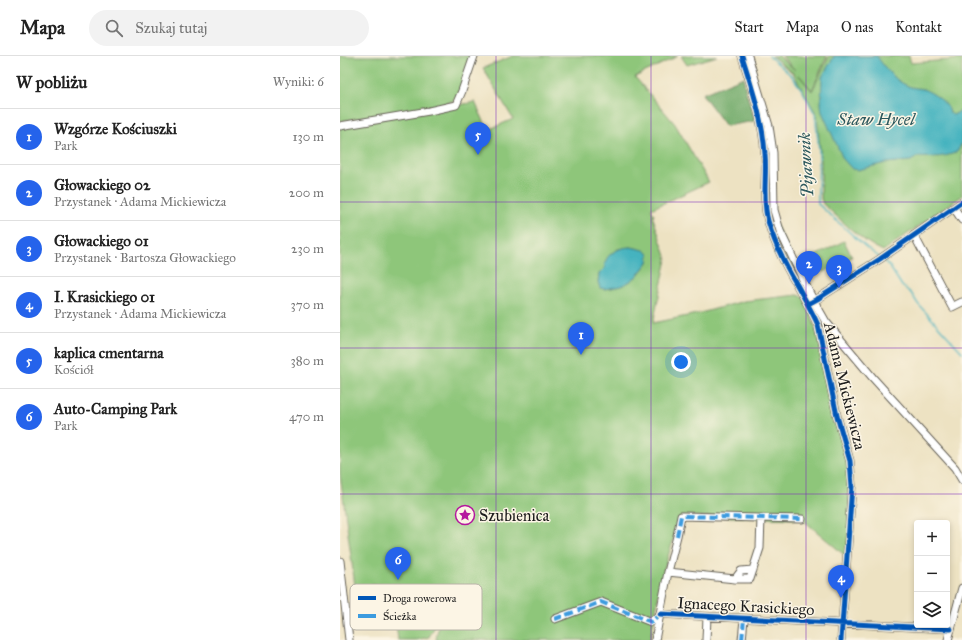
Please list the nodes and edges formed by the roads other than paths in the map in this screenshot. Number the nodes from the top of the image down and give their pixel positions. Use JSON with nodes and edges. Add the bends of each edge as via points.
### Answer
{"nodes":[{"id":1,"x":474,"y":56,"type":"edge"},
{"id":2,"x":742,"y":56,"type":"edge"},
{"id":3,"x":748,"y":56,"type":"edge"},
{"id":4,"x":340,"y":126,"type":"edge"},
{"id":5,"x":962,"y":202,"type":"edge"},
{"id":6,"x":954,"y":208,"type":"junction"},
{"id":7,"x":962,"y":220,"type":"edge"},
{"id":8,"x":914,"y":235,"type":"junction"},
{"id":9,"x":811,"y":302,"type":"junction"},
{"id":10,"x":962,"y":302,"type":"edge"},
{"id":11,"x":826,"y":322,"type":"junction"},
{"id":12,"x":818,"y":325,"type":"junction"},
{"id":13,"x":962,"y":480,"type":"edge"},
{"id":14,"x":761,"y":518,"type":"junction"},
{"id":15,"x":802,"y":519,"type":"dead end"},
{"id":16,"x":340,"y":561,"type":"edge"},
{"id":17,"x":668,"y":572,"type":"junction"},
{"id":18,"x":962,"y":588,"type":"edge"},
{"id":19,"x":660,"y":614,"type":"junction"},
{"id":20,"x":707,"y":617,"type":"junction"},
{"id":21,"x":555,"y":619,"type":"dead end"},
{"id":22,"x":744,"y":619,"type":"junction"},
{"id":23,"x":842,"y":623,"type":"junction"},
{"id":24,"x":951,"y":629,"type":"junction"},
{"id":25,"x":349,"y":640,"type":"edge"},
{"id":26,"x":654,"y":640,"type":"edge"},
{"id":27,"x":706,"y":640,"type":"edge"},
{"id":28,"x":742,"y":640,"type":"edge"},
{"id":29,"x":841,"y":640,"type":"edge"},
{"id":30,"x":948,"y":640,"type":"edge"}],
"edges":[{"from":1,"to":4,"type":"street","via":[[456,105]]},
{"from":2,"to":9,"type":"street","name":"Adama Mickiewicza","via":[[762,128],[768,220],[790,271]]},
{"from":3,"to":9,"type":"street","name":"Adama Mickiewicza","via":[[769,126],[776,218]]},
{"from":5,"to":6,"type":"street"},
{"from":6,"to":7,"type":"street"},
{"from":6,"to":8,"type":"street"},
{"from":8,"to":9,"type":"street"},
{"from":8,"to":10,"type":"street","via":[[952,307]]},
{"from":9,"to":11,"type":"street"},
{"from":9,"to":12,"type":"street","name":"Adama Mickiewicza"},
{"from":11,"to":12,"type":"street","via":[[821,321]]},
{"from":11,"to":13,"type":"street","via":[[955,468]]},
{"from":12,"to":23,"type":"street","name":"Adama Mickiewicza","via":[[836,416],[852,473]]},
{"from":14,"to":15,"type":"street"},
{"from":14,"to":17,"type":"street","via":[[681,516]]},
{"from":14,"to":17,"type":"street","via":[[760,548],[750,579]]},
{"from":16,"to":25,"type":"street"},
{"from":17,"to":19,"type":"street"},
{"from":18,"to":24,"type":"street"},
{"from":19,"to":20,"type":"street","name":"Ignacego Krasickiego"},
{"from":19,"to":21,"type":"street","via":[[651,622],[601,602]]},
{"from":19,"to":26,"type":"street"},
{"from":20,"to":22,"type":"street","name":"Ignacego Krasickiego"},
{"from":20,"to":27,"type":"street"},
{"from":22,"to":23,"type":"street","name":"Ignacego Krasickiego"},
{"from":22,"to":28,"type":"street"},
{"from":23,"to":24,"type":"street","name":"Ignacego Krasickiego"},
{"from":23,"to":29,"type":"street","name":"Adama Mickiewicza"},
{"from":24,"to":30,"type":"street"}]}
